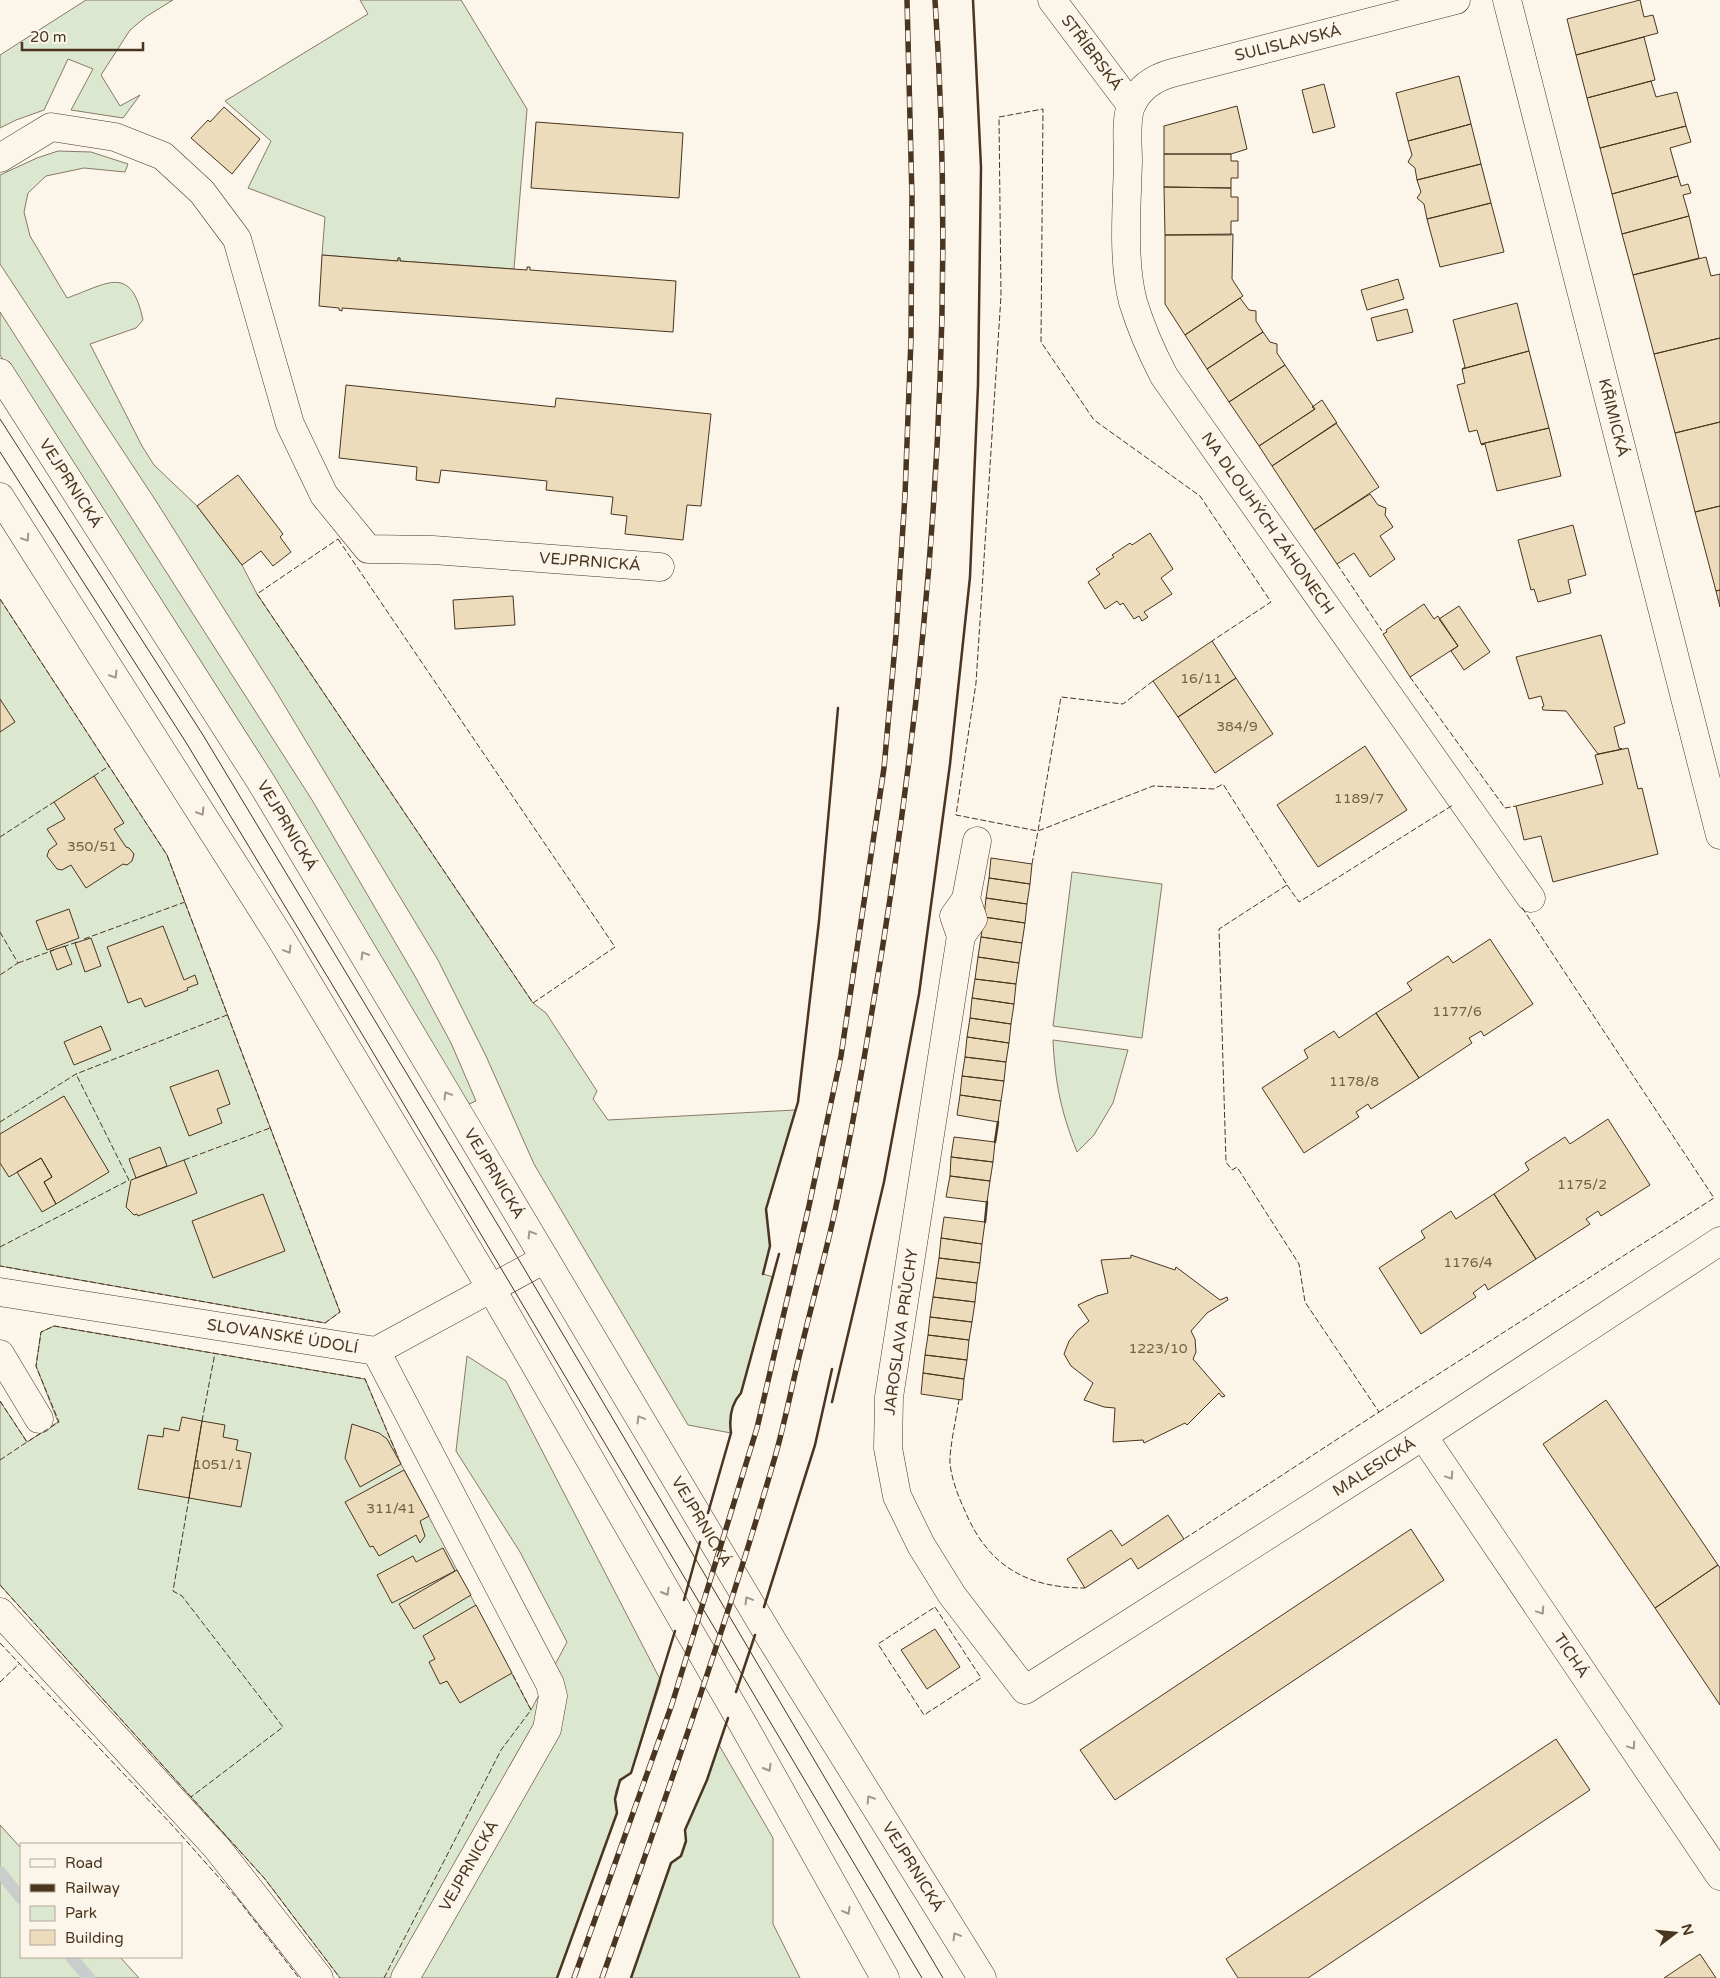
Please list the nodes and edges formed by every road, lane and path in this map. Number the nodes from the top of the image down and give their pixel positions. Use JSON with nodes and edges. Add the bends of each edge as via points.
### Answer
{"nodes":[{"id":1,"x":1052,"y":0,"type":"edge"},
{"id":2,"x":1456,"y":0,"type":"edge"},
{"id":3,"x":1507,"y":0,"type":"edge"},
{"id":4,"x":1131,"y":105,"type":"junction"},
{"id":5,"x":0,"y":158,"type":"edge"},
{"id":6,"x":0,"y":373,"type":"edge"},
{"id":7,"x":0,"y":497,"type":"edge"},
{"id":8,"x":660,"y":567,"type":"dead end"},
{"id":9,"x":1720,"y":835,"type":"edge"},
{"id":10,"x":977,"y":841,"type":"dead end"},
{"id":11,"x":1530,"y":898,"type":"dead end"},
{"id":12,"x":1720,"y":1241,"type":"edge"},
{"id":13,"x":545,"y":1259,"type":"junction"},
{"id":14,"x":491,"y":1288,"type":"junction"},
{"id":15,"x":0,"y":1292,"type":"edge"},
{"id":16,"x":376,"y":1351,"type":"junction"},
{"id":17,"x":0,"y":1354,"type":"edge"},
{"id":18,"x":40,"y":1419,"type":"dead end"},
{"id":19,"x":1423,"y":1436,"type":"junction"},
{"id":20,"x":0,"y":1612,"type":"edge"},
{"id":21,"x":1025,"y":1690,"type":"joint"},
{"id":22,"x":1720,"y":1876,"type":"edge"},
{"id":23,"x":319,"y":1978,"type":"edge"},
{"id":24,"x":406,"y":1978,"type":"edge"},
{"id":25,"x":885,"y":1978,"type":"edge"},
{"id":26,"x":982,"y":1978,"type":"edge"}],
"edges":[{"from":1,"to":4,"type":"street","name":"STŘÍBRSKÁ"},
{"from":2,"to":4,"type":"street","name":"SULISLAVSKÁ","via":[[1159,76],[1145,85]]},
{"from":3,"to":9,"type":"street","name":"KŘIMICKÁ"},
{"from":4,"to":11,"type":"street","name":"NA DLOUHÝCH ZÁHONECH","via":[[1127,252],[1133,300],[1146,342],[1164,376]]},
{"from":5,"to":8,"type":"street","name":"VEJPRNICKÁ","via":[[51,127],[115,137],[163,156],[202,192],[237,239],[290,424],[324,495],[368,549],[433,550]]},
{"from":13,"to":6,"type":"street","name":"VEJPRNICKÁ","one_way":true,"via":[[261,782]]},
{"from":7,"to":14,"type":"street","one_way":true,"via":[[280,937]]},
{"from":10,"to":21,"type":"street","name":"JAROSLAVA PRŮCHY","via":[[966,898],[954,916],[961,936],[889,1397],[888,1448],[897,1496],[920,1545],[952,1595]]},
{"from":12,"to":19,"type":"street","name":"MALESICKÁ"},
{"from":13,"to":14,"type":"street","name":"SLOVANSKÉ ÚDOLÍ"},
{"from":26,"to":13,"type":"street","name":"VEJPRNICKÁ","one_way":true,"via":[[806,1698]]},
{"from":14,"to":16,"type":"street","name":"SLOVANSKÉ ÚDOLÍ"},
{"from":14,"to":25,"type":"street","one_way":true,"via":[[762,1757]]},
{"from":15,"to":16,"type":"street","name":"SLOVANSKÉ ÚDOLÍ"},
{"from":16,"to":24,"type":"street","name":"VEJPRNICKÁ","via":[[550,1684],[553,1696],[547,1729]]},
{"from":17,"to":18,"type":"street"},
{"from":19,"to":21,"type":"street","name":"MALESICKÁ"},
{"from":19,"to":22,"type":"street","name":"TICHÁ","one_way":true},
{"from":20,"to":23,"type":"street","via":[[218,1848]]}]}
